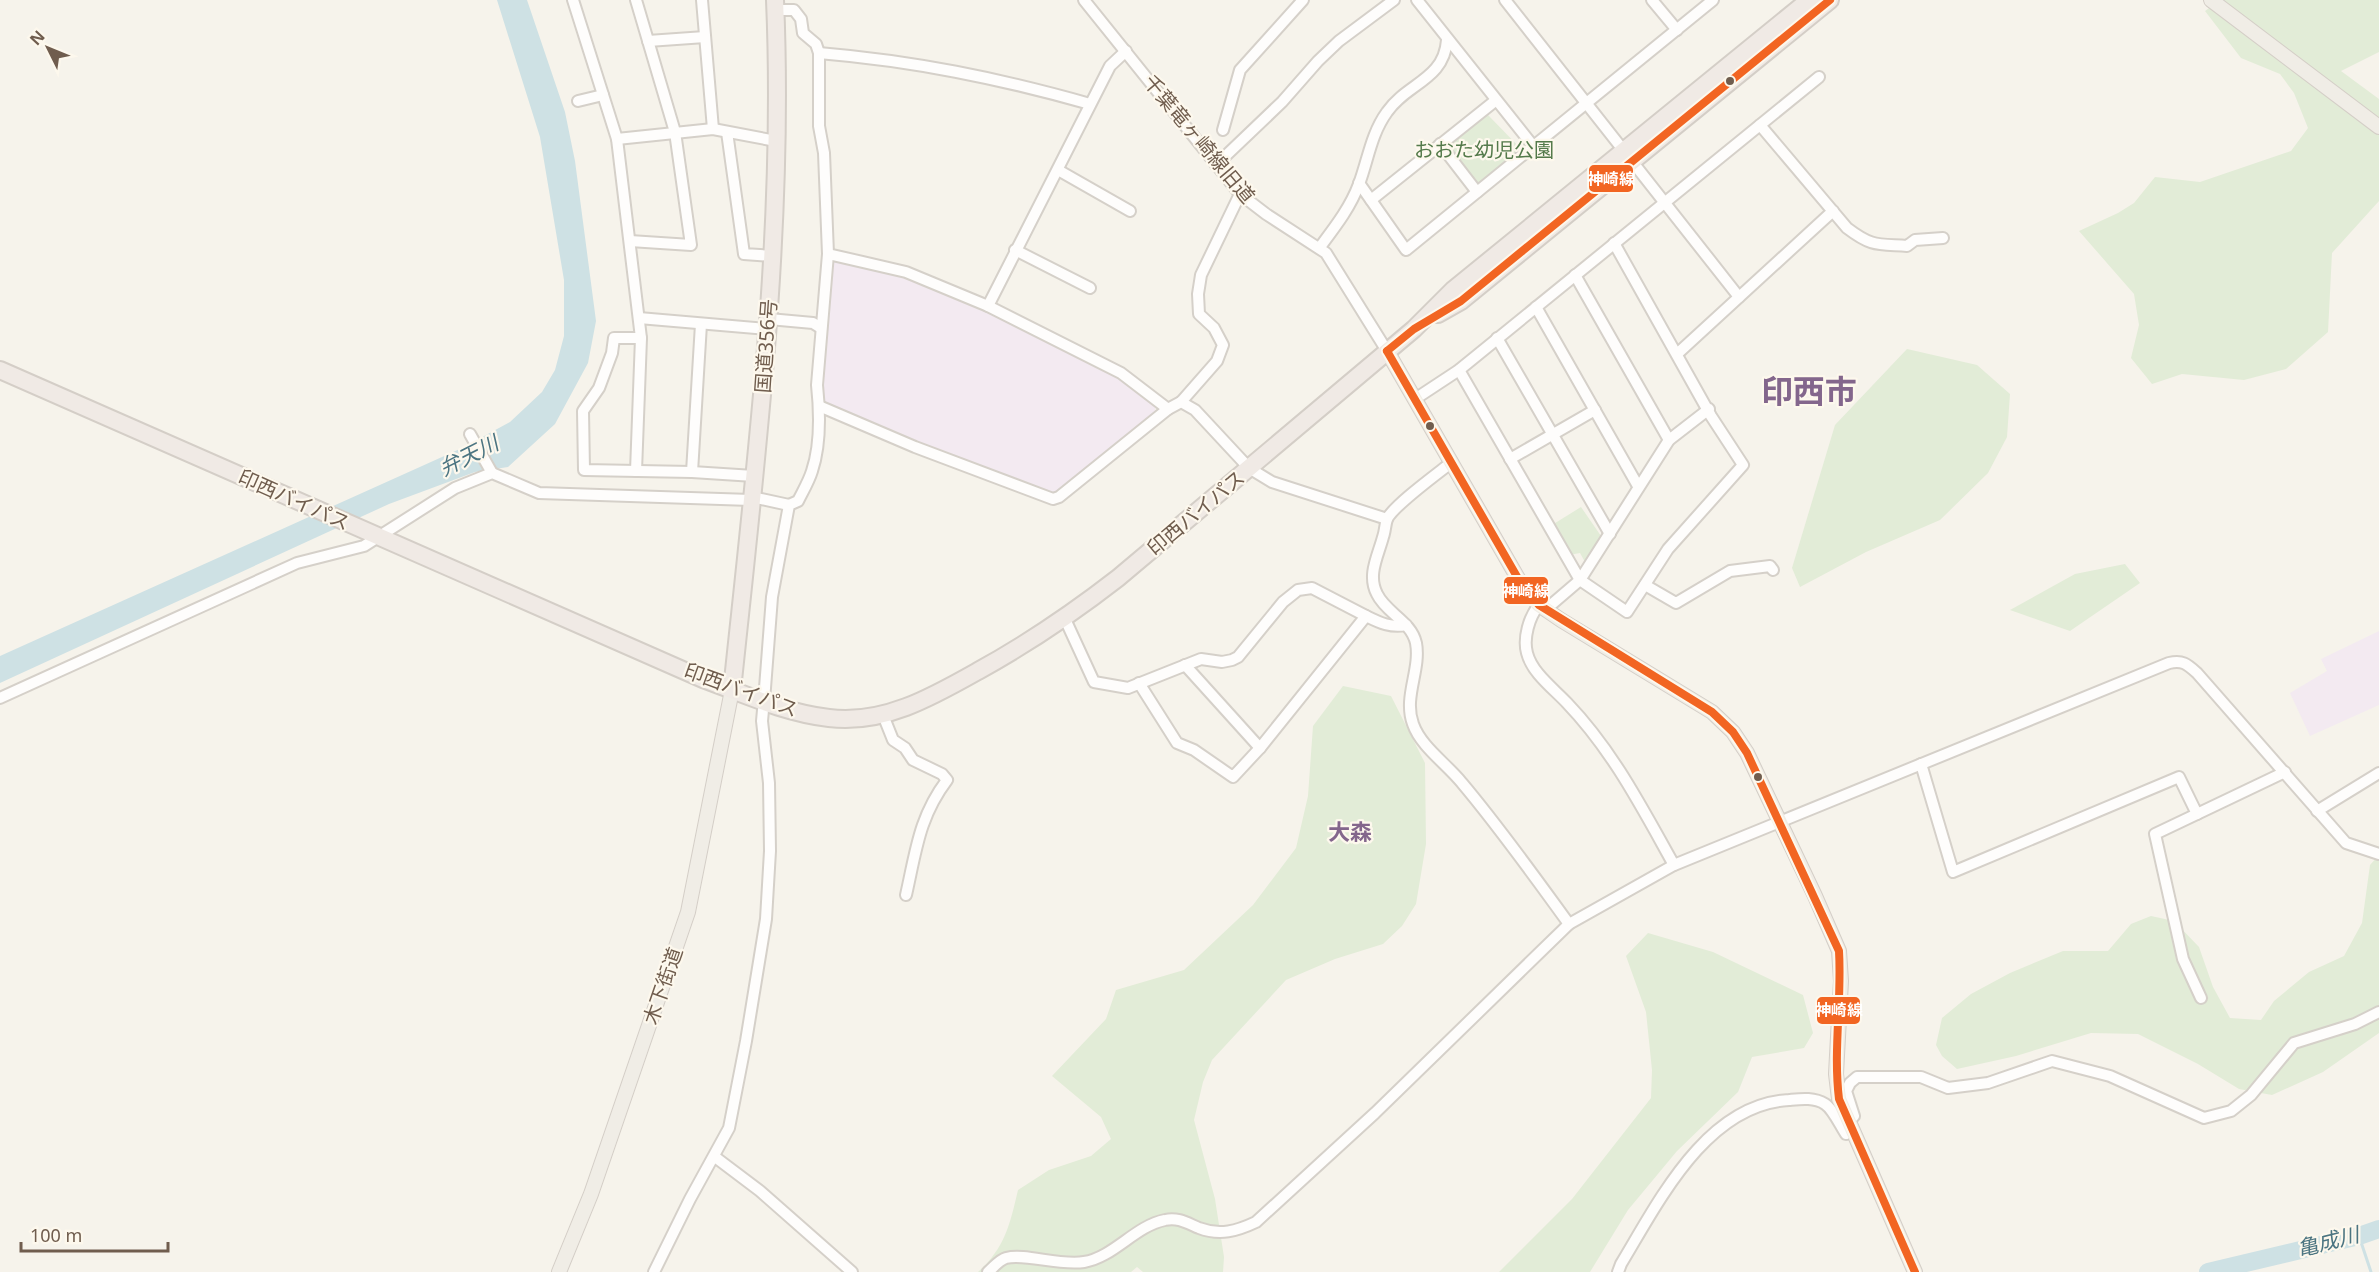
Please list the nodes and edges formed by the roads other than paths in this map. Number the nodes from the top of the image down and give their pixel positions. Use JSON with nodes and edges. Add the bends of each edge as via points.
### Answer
{"nodes":[{"id":1,"x":573,"y":0,"type":"edge"},
{"id":2,"x":636,"y":0,"type":"edge"},
{"id":3,"x":702,"y":0,"type":"edge"},
{"id":4,"x":1084,"y":0,"type":"edge"},
{"id":5,"x":1303,"y":0,"type":"edge"},
{"id":6,"x":1394,"y":0,"type":"edge"},
{"id":7,"x":1417,"y":0,"type":"edge"},
{"id":8,"x":1505,"y":0,"type":"edge"},
{"id":9,"x":1652,"y":0,"type":"edge"},
{"id":10,"x":1713,"y":0,"type":"edge"},
{"id":11,"x":1809,"y":0,"type":"edge"},
{"id":12,"x":1830,"y":0,"type":"edge"},
{"id":13,"x":2211,"y":0,"type":"edge"},
{"id":14,"x":775,"y":5,"type":"edge"},
{"id":15,"x":1677,"y":30,"type":"junction"},
{"id":16,"x":705,"y":37,"type":"junction"},
{"id":17,"x":1447,"y":40,"type":"junction"},
{"id":18,"x":648,"y":41,"type":"junction"},
{"id":19,"x":1126,"y":51,"type":"junction"},
{"id":20,"x":819,"y":53,"type":"junction"},
{"id":21,"x":1819,"y":77,"type":"dead end"},
{"id":22,"x":603,"y":95,"type":"junction"},
{"id":23,"x":578,"y":101,"type":"dead end"},
{"id":24,"x":1495,"y":101,"type":"junction"},
{"id":25,"x":1090,"y":104,"type":"junction"},
{"id":26,"x":1587,"y":104,"type":"junction"},
{"id":27,"x":1760,"y":125,"type":"junction"},
{"id":28,"x":2379,"y":127,"type":"edge"},
{"id":29,"x":713,"y":129,"type":"junction"},
{"id":30,"x":1223,"y":130,"type":"dead end"},
{"id":31,"x":675,"y":132,"type":"junction"},
{"id":32,"x":727,"y":132,"type":"junction"},
{"id":33,"x":617,"y":139,"type":"junction"},
{"id":34,"x":776,"y":141,"type":"junction"},
{"id":35,"x":1440,"y":144,"type":"junction"},
{"id":36,"x":1534,"y":147,"type":"junction"},
{"id":37,"x":1628,"y":156,"type":"junction"},
{"id":38,"x":1216,"y":165,"type":"junction"},
{"id":39,"x":1058,"y":170,"type":"junction"},
{"id":40,"x":1359,"y":183,"type":"junction"},
{"id":41,"x":1477,"y":192,"type":"junction"},
{"id":42,"x":1240,"y":194,"type":"junction"},
{"id":43,"x":1371,"y":200,"type":"junction"},
{"id":44,"x":1664,"y":202,"type":"junction"},
{"id":45,"x":1130,"y":211,"type":"dead end"},
{"id":46,"x":1833,"y":211,"type":"junction"},
{"id":47,"x":1943,"y":238,"type":"dead end"},
{"id":48,"x":630,"y":241,"type":"junction"},
{"id":49,"x":1614,"y":243,"type":"junction"},
{"id":50,"x":1320,"y":247,"type":"junction"},
{"id":51,"x":1015,"y":250,"type":"junction"},
{"id":52,"x":828,"y":254,"type":"junction"},
{"id":53,"x":772,"y":256,"type":"junction"},
{"id":54,"x":1575,"y":275,"type":"junction"},
{"id":55,"x":1090,"y":288,"type":"dead end"},
{"id":56,"x":1738,"y":297,"type":"junction"},
{"id":57,"x":988,"y":306,"type":"junction"},
{"id":58,"x":1536,"y":307,"type":"junction"},
{"id":59,"x":639,"y":318,"type":"junction"},
{"id":60,"x":701,"y":324,"type":"junction"},
{"id":61,"x":768,"y":324,"type":"junction"},
{"id":62,"x":821,"y":328,"type":"junction"},
{"id":63,"x":641,"y":338,"type":"junction"},
{"id":64,"x":1497,"y":338,"type":"junction"},
{"id":65,"x":1387,"y":351,"type":"junction"},
{"id":66,"x":1677,"y":354,"type":"junction"},
{"id":67,"x":0,"y":370,"type":"edge"},
{"id":68,"x":1459,"y":370,"type":"junction"},
{"id":69,"x":1415,"y":399,"type":"junction"},
{"id":70,"x":1181,"y":402,"type":"junction"},
{"id":71,"x":819,"y":406,"type":"junction"},
{"id":72,"x":1168,"y":409,"type":"junction"},
{"id":73,"x":1709,"y":409,"type":"junction"},
{"id":74,"x":1595,"y":410,"type":"junction"},
{"id":75,"x":470,"y":434,"type":"dead end"},
{"id":76,"x":1552,"y":435,"type":"junction"},
{"id":77,"x":1669,"y":440,"type":"junction"},
{"id":78,"x":1510,"y":459,"type":"junction"},
{"id":79,"x":1452,"y":462,"type":"junction"},
{"id":80,"x":1249,"y":468,"type":"junction"},
{"id":81,"x":636,"y":471,"type":"junction"},
{"id":82,"x":692,"y":472,"type":"junction"},
{"id":83,"x":492,"y":473,"type":"junction"},
{"id":84,"x":754,"y":476,"type":"junction"},
{"id":85,"x":1638,"y":486,"type":"junction"},
{"id":86,"x":752,"y":499,"type":"junction"},
{"id":87,"x":789,"y":505,"type":"junction"},
{"id":88,"x":1387,"y":519,"type":"junction"},
{"id":89,"x":370,"y":534,"type":"junction"},
{"id":90,"x":1610,"y":534,"type":"junction"},
{"id":91,"x":1773,"y":570,"type":"dead end"},
{"id":92,"x":1580,"y":580,"type":"junction"},
{"id":93,"x":1645,"y":585,"type":"junction"},
{"id":94,"x":1542,"y":607,"type":"junction"},
{"id":95,"x":1366,"y":616,"type":"junction"},
{"id":96,"x":1065,"y":619,"type":"junction"},
{"id":97,"x":1406,"y":625,"type":"junction"},
{"id":98,"x":1185,"y":665,"type":"junction"},
{"id":99,"x":1139,"y":683,"type":"junction"},
{"id":100,"x":732,"y":690,"type":"junction"},
{"id":101,"x":0,"y":698,"type":"edge"},
{"id":102,"x":764,"y":702,"type":"junction"},
{"id":103,"x":883,"y":715,"type":"junction"},
{"id":104,"x":1260,"y":748,"type":"junction"},
{"id":105,"x":1921,"y":764,"type":"junction"},
{"id":106,"x":2285,"y":772,"type":"junction"},
{"id":107,"x":2379,"y":773,"type":"edge"},
{"id":108,"x":2317,"y":811,"type":"junction"},
{"id":109,"x":2197,"y":814,"type":"junction"},
{"id":110,"x":1780,"y":821,"type":"junction"},
{"id":111,"x":2379,"y":854,"type":"edge"},
{"id":112,"x":1674,"y":865,"type":"junction"},
{"id":113,"x":906,"y":895,"type":"dead end"},
{"id":114,"x":1569,"y":924,"type":"junction"},
{"id":115,"x":2201,"y":998,"type":"dead end"},
{"id":116,"x":2379,"y":1012,"type":"edge"},
{"id":117,"x":1848,"y":1122,"type":"junction"},
{"id":118,"x":715,"y":1157,"type":"junction"},
{"id":119,"x":559,"y":1272,"type":"edge"},
{"id":120,"x":654,"y":1272,"type":"edge"},
{"id":121,"x":852,"y":1272,"type":"edge"},
{"id":122,"x":988,"y":1272,"type":"edge"},
{"id":123,"x":1618,"y":1272,"type":"edge"},
{"id":124,"x":1915,"y":1272,"type":"edge"}],
"edges":[{"from":1,"to":22,"type":"street"},
{"from":2,"to":18,"type":"street"},
{"from":3,"to":16,"type":"street"},
{"from":4,"to":19,"type":"street","name":"千葉竜ヶ崎線旧道"},
{"from":5,"to":30,"type":"street","via":[[1240,70]]},
{"from":6,"to":38,"type":"street","via":[[1339,41]]},
{"from":7,"to":17,"type":"street"},
{"from":8,"to":26,"type":"street"},
{"from":9,"to":15,"type":"street"},
{"from":10,"to":15,"type":"street"},
{"from":11,"to":37,"type":"highway","name":"印西バイパス"},
{"from":12,"to":37,"type":"highway","name":"印西バイパス"},
{"from":13,"to":28,"type":"main road"},
{"from":14,"to":20,"type":"street","via":[[794,10],[801,19],[803,33],[816,44]]},
{"from":14,"to":34,"type":"highway","name":"国道356号"},
{"from":15,"to":26,"type":"street"},
{"from":16,"to":18,"type":"street"},
{"from":16,"to":29,"type":"street"},
{"from":17,"to":24,"type":"street"},
{"from":17,"to":40,"type":"street","via":[[1446,56],[1388,110],[1378,126]]},
{"from":18,"to":31,"type":"street"},
{"from":19,"to":25,"type":"street","via":[[1110,66]]},
{"from":19,"to":38,"type":"street","name":"千葉竜ヶ崎線旧道"},
{"from":20,"to":25,"type":"street","via":[[946,68]]},
{"from":20,"to":52,"type":"street","via":[[819,126],[824,153]]},
{"from":21,"to":27,"type":"street"},
{"from":22,"to":23,"type":"street"},
{"from":22,"to":33,"type":"street"},
{"from":24,"to":35,"type":"street"},
{"from":24,"to":36,"type":"street"},
{"from":25,"to":39,"type":"street"},
{"from":26,"to":36,"type":"street"},
{"from":26,"to":37,"type":"street"},
{"from":27,"to":44,"type":"street"},
{"from":27,"to":46,"type":"street"},
{"from":29,"to":31,"type":"street"},
{"from":29,"to":32,"type":"street"},
{"from":31,"to":33,"type":"street"},
{"from":31,"to":48,"type":"street","via":[[691,245]]},
{"from":32,"to":34,"type":"street"},
{"from":32,"to":53,"type":"street","via":[[744,254]]},
{"from":33,"to":48,"type":"street"},
{"from":34,"to":53,"type":"highway","name":"国道356号"},
{"from":35,"to":41,"type":"street"},
{"from":35,"to":43,"type":"street"},
{"from":36,"to":41,"type":"street"},
{"from":37,"to":44,"type":"street"},
{"from":37,"to":65,"type":"highway","name":"印西バイパス","via":[[1453,290]]},
{"from":38,"to":42,"type":"street","name":"千葉竜ヶ崎線旧道"},
{"from":39,"to":45,"type":"street"},
{"from":39,"to":51,"type":"street"},
{"from":40,"to":43,"type":"street"},
{"from":40,"to":50,"type":"street","via":[[1344,215]]},
{"from":41,"to":43,"type":"street","via":[[1406,250]]},
{"from":42,"to":50,"type":"street","name":"千葉竜ヶ崎線旧道"},
{"from":42,"to":70,"type":"street","via":[[1200,274],[1200,314],[1223,345],[1217,361]]},
{"from":44,"to":49,"type":"street"},
{"from":44,"to":56,"type":"street"},
{"from":46,"to":47,"type":"street","via":[[1847,228],[1871,244],[1907,246],[1915,240]]},
{"from":46,"to":56,"type":"street"},
{"from":48,"to":59,"type":"street"},
{"from":49,"to":54,"type":"street"},
{"from":49,"to":66,"type":"street"},
{"from":50,"to":65,"type":"street","name":"千葉竜ヶ崎線旧道"},
{"from":51,"to":55,"type":"street"},
{"from":51,"to":57,"type":"street"},
{"from":52,"to":57,"type":"street","via":[[906,272]]},
{"from":52,"to":62,"type":"street"},
{"from":53,"to":61,"type":"highway","name":"国道356号"},
{"from":54,"to":58,"type":"street"},
{"from":54,"to":77,"type":"street"},
{"from":56,"to":66,"type":"street"},
{"from":57,"to":72,"type":"street","via":[[1121,373]]},
{"from":58,"to":64,"type":"street"},
{"from":58,"to":74,"type":"street"},
{"from":59,"to":60,"type":"street"},
{"from":59,"to":63,"type":"street"},
{"from":60,"to":61,"type":"street"},
{"from":60,"to":82,"type":"street"},
{"from":61,"to":62,"type":"street","via":[[813,323]]},
{"from":61,"to":84,"type":"highway","name":"国道356号"},
{"from":62,"to":71,"type":"street"},
{"from":63,"to":81,"type":"street"},
{"from":63,"to":81,"type":"street","via":[[614,338],[599,388],[583,411],[585,470]]},
{"from":64,"to":68,"type":"street"},
{"from":64,"to":76,"type":"street"},
{"from":65,"to":69,"type":"main road"},
{"from":65,"to":80,"type":"highway","name":"印西バイパス"},
{"from":66,"to":73,"type":"street"},
{"from":67,"to":89,"type":"highway","name":"印西バイパス"},
{"from":68,"to":69,"type":"street"},
{"from":68,"to":78,"type":"street"},
{"from":69,"to":79,"type":"main road"},
{"from":70,"to":72,"type":"street"},
{"from":70,"to":80,"type":"street","via":[[1195,410]]},
{"from":71,"to":72,"type":"street","via":[[915,447],[1053,498]]},
{"from":71,"to":87,"type":"street","via":[[812,471],[798,501]]},
{"from":73,"to":77,"type":"street"},
{"from":73,"to":93,"type":"street","via":[[1743,465],[1668,549]]},
{"from":74,"to":76,"type":"street"},
{"from":74,"to":85,"type":"street"},
{"from":75,"to":83,"type":"street"},
{"from":76,"to":78,"type":"street"},
{"from":76,"to":90,"type":"street"},
{"from":77,"to":85,"type":"street"},
{"from":78,"to":92,"type":"street"},
{"from":79,"to":88,"type":"street"},
{"from":79,"to":94,"type":"main road","via":[[1523,587]]},
{"from":80,"to":88,"type":"street","via":[[1272,482]]},
{"from":80,"to":96,"type":"highway","name":"印西バイパス"},
{"from":81,"to":82,"type":"street"},
{"from":82,"to":84,"type":"street"},
{"from":83,"to":86,"type":"street","via":[[539,493]]},
{"from":83,"to":89,"type":"street","via":[[455,488]]},
{"from":84,"to":86,"type":"highway","name":"国道356号"},
{"from":85,"to":90,"type":"street"},
{"from":86,"to":87,"type":"street"},
{"from":86,"to":100,"type":"highway","name":"国道356号"},
{"from":87,"to":102,"type":"street","via":[[772,597]]},
{"from":88,"to":97,"type":"street","via":[[1373,582],[1377,595]]},
{"from":89,"to":100,"type":"highway","name":"印西バイパス"},
{"from":89,"to":101,"type":"street","via":[[364,546],[297,563]]},
{"from":90,"to":92,"type":"street"},
{"from":91,"to":93,"type":"street","via":[[1770,566],[1730,571],[1676,603]]},
{"from":92,"to":93,"type":"street","via":[[1627,612]]},
{"from":92,"to":94,"type":"street"},
{"from":94,"to":110,"type":"main road","via":[[1712,711],[1747,753]]},
{"from":94,"to":112,"type":"street","via":[[1534,611],[1527,633],[1527,652],[1533,667],[1597,735]]},
{"from":95,"to":97,"type":"street","via":[[1381,624]]},
{"from":95,"to":98,"type":"street","via":[[1312,588],[1298,590],[1283,602],[1238,657],[1222,662],[1201,659]]},
{"from":95,"to":104,"type":"street"},
{"from":96,"to":99,"type":"street","via":[[1094,682],[1128,688]]},
{"from":96,"to":103,"type":"highway","name":"印西バイパス","via":[[945,690]]},
{"from":97,"to":114,"type":"street","via":[[1416,642],[1410,704],[1413,724],[1423,741],[1502,832]]},
{"from":98,"to":99,"type":"street"},
{"from":98,"to":104,"type":"street"},
{"from":99,"to":104,"type":"street","via":[[1178,743],[1233,777]]},
{"from":100,"to":102,"type":"highway","name":"印西バイパス"},
{"from":100,"to":119,"type":"main road","name":"木下街道","via":[[688,912],[591,1194]]},
{"from":102,"to":103,"type":"highway","name":"印西バイパス","via":[[830,718]]},
{"from":102,"to":118,"type":"street","via":[[770,851],[766,919],[729,1128]]},
{"from":103,"to":113,"type":"street","via":[[893,740],[913,760],[947,780],[923,821]]},
{"from":105,"to":106,"type":"street","via":[[2180,661],[2197,673]]},
{"from":105,"to":109,"type":"street","via":[[1953,872],[2179,777]]},
{"from":105,"to":110,"type":"street"},
{"from":106,"to":108,"type":"street"},
{"from":106,"to":109,"type":"street"},
{"from":107,"to":108,"type":"street"},
{"from":108,"to":111,"type":"street","via":[[2346,843]]},
{"from":109,"to":115,"type":"street","via":[[2155,834],[2183,959]]},
{"from":110,"to":112,"type":"street"},
{"from":110,"to":117,"type":"main road","via":[[1839,951],[1836,1080]]},
{"from":112,"to":114,"type":"street"},
{"from":114,"to":122,"type":"street","via":[[1376,1113],[1256,1222],[1224,1233],[1177,1219],[1162,1220],[1087,1261],[1059,1263],[1005,1258]]},
{"from":116,"to":117,"type":"street","via":[[2355,1024],[2294,1043],[2251,1095],[2231,1111],[2204,1118],[2110,1076],[2052,1061],[1989,1083],[1948,1088],[1921,1077],[1857,1077],[1846,1091],[1854,1116]]},
{"from":117,"to":123,"type":"street","via":[[1846,1134],[1826,1104],[1810,1099],[1780,1100],[1737,1114],[1675,1175]]},
{"from":117,"to":124,"type":"main road"},
{"from":118,"to":120,"type":"street"},
{"from":118,"to":121,"type":"street","via":[[745,1178]]}]}
